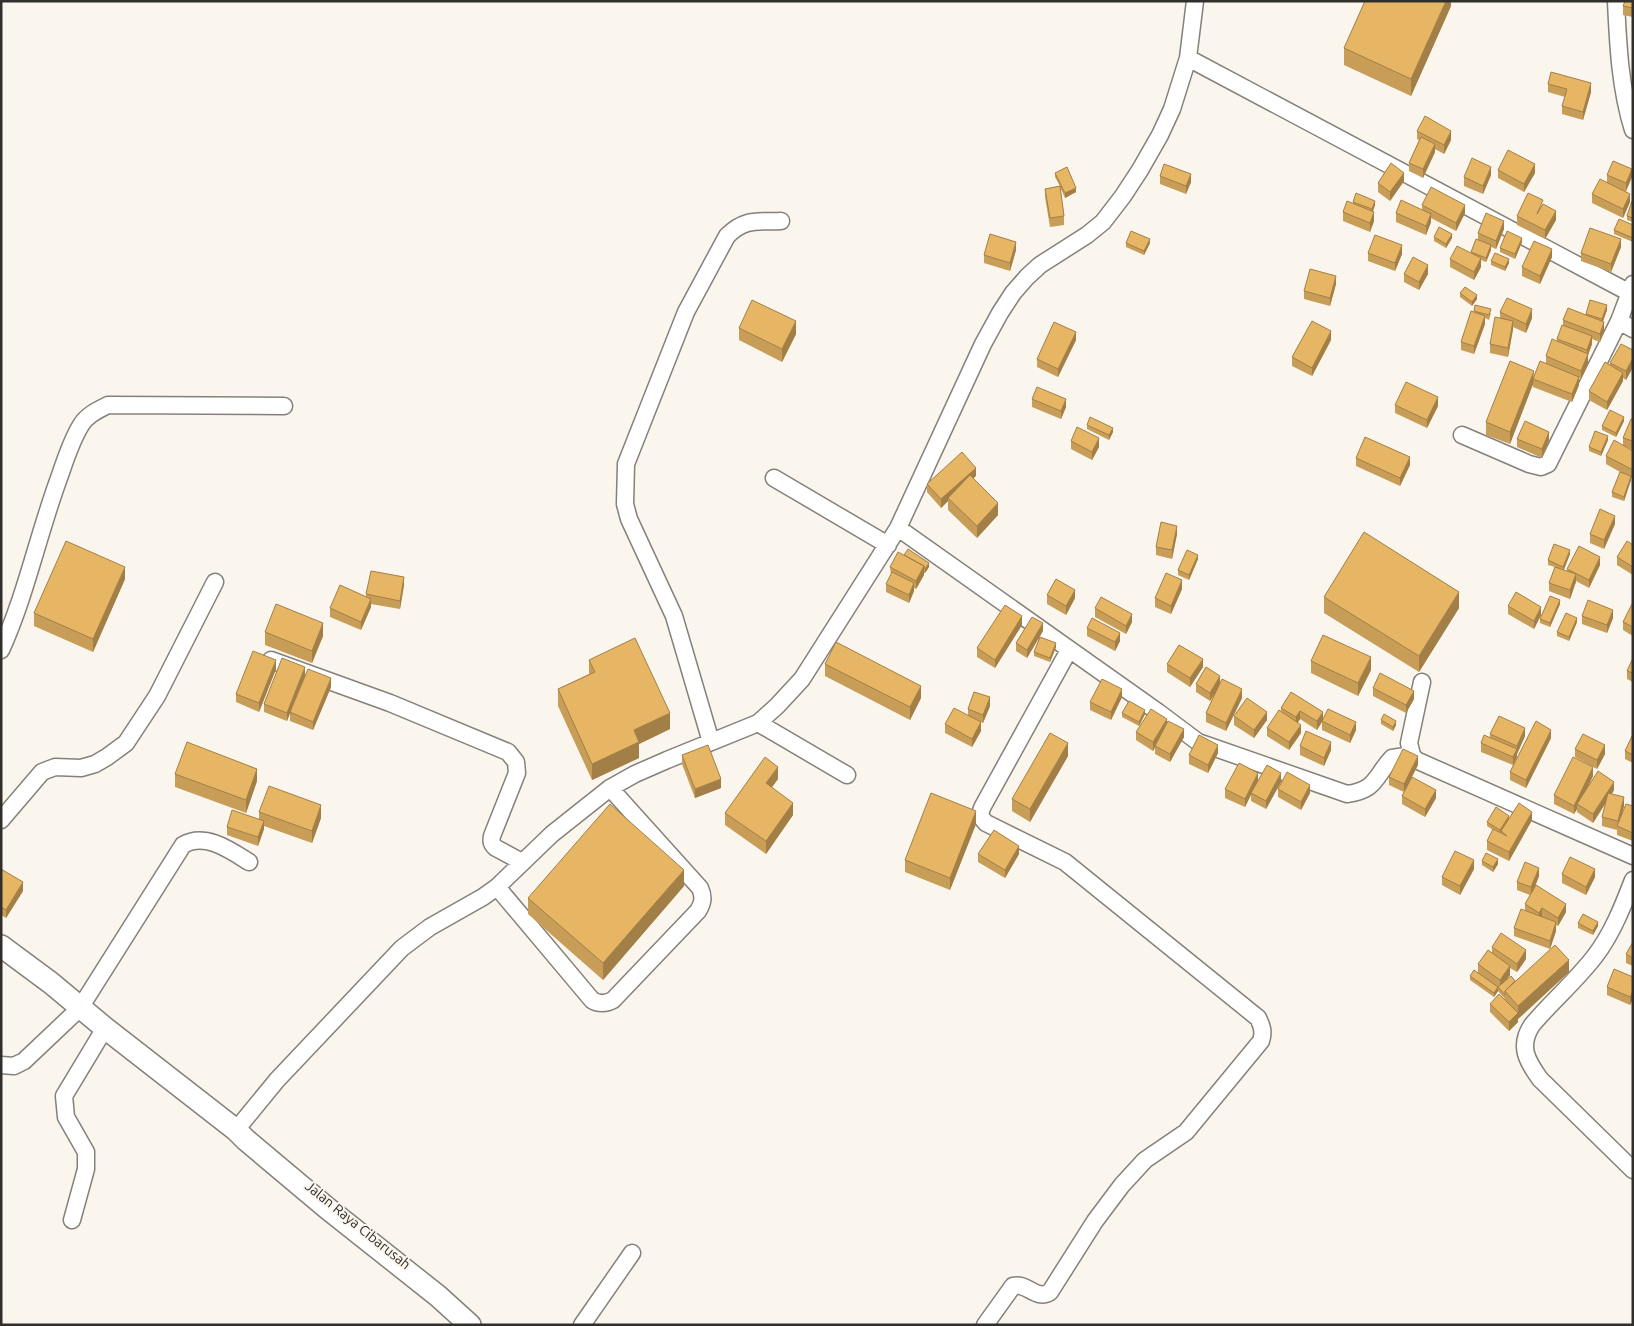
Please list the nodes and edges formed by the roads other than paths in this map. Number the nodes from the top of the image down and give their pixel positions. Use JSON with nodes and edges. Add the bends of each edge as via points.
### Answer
{"nodes":[{"id":1,"x":1195,"y":1,"type":"edge"},
{"id":2,"x":1616,"y":1,"type":"edge"},
{"id":3,"x":1188,"y":58,"type":"junction"},
{"id":4,"x":1633,"y":130,"type":"edge"},
{"id":5,"x":781,"y":221,"type":"dead end"},
{"id":6,"x":1631,"y":289,"type":"edge"},
{"id":7,"x":1626,"y":325,"type":"edge"},
{"id":8,"x":284,"y":406,"type":"dead end"},
{"id":9,"x":1462,"y":435,"type":"dead end"},
{"id":10,"x":774,"y":478,"type":"dead end"},
{"id":11,"x":898,"y":528,"type":"junction"},
{"id":12,"x":888,"y":545,"type":"junction"},
{"id":13,"x":215,"y":582,"type":"dead end"},
{"id":14,"x":1,"y":650,"type":"edge"},
{"id":15,"x":1069,"y":650,"type":"junction"},
{"id":16,"x":271,"y":660,"type":"edge"},
{"id":17,"x":1422,"y":682,"type":"dead end"},
{"id":18,"x":758,"y":722,"type":"junction"},
{"id":19,"x":711,"y":742,"type":"junction"},
{"id":20,"x":1412,"y":755,"type":"junction"},
{"id":21,"x":847,"y":775,"type":"dead end"},
{"id":22,"x":610,"y":788,"type":"junction"},
{"id":23,"x":1,"y":820,"type":"edge"},
{"id":24,"x":1633,"y":856,"type":"edge"},
{"id":25,"x":249,"y":862,"type":"dead end"},
{"id":26,"x":522,"y":862,"type":"junction"},
{"id":27,"x":1633,"y":880,"type":"edge"},
{"id":28,"x":497,"y":887,"type":"junction"},
{"id":29,"x":1,"y":946,"type":"edge"},
{"id":30,"x":80,"y":1008,"type":"junction"},
{"id":31,"x":105,"y":1028,"type":"junction"},
{"id":32,"x":1,"y":1065,"type":"edge"},
{"id":33,"x":236,"y":1130,"type":"junction"},
{"id":34,"x":1633,"y":1170,"type":"edge"},
{"id":35,"x":72,"y":1220,"type":"dead end"},
{"id":36,"x":632,"y":1253,"type":"dead end"},
{"id":37,"x":470,"y":1325,"type":"edge"},
{"id":38,"x":478,"y":1325,"type":"edge"},
{"id":39,"x":582,"y":1325,"type":"edge"},
{"id":40,"x":985,"y":1325,"type":"edge"}],
"edges":[{"from":1,"to":3,"type":"street"},
{"from":2,"to":4,"type":"street","via":[[1620,72]]},
{"from":3,"to":6,"type":"street"},
{"from":3,"to":11,"type":"street","via":[[1160,135],[1123,196],[1092,231],[1027,277],[1000,313]]},
{"from":5,"to":19,"type":"street","via":[[748,222],[737,226],[728,236],[686,312],[626,464],[629,520],[674,616]]},
{"from":6,"to":7,"type":"street"},
{"from":7,"to":9,"type":"street","via":[[1548,464],[1541,467],[1529,464]]},
{"from":8,"to":14,"type":"street","via":[[108,405],[92,412],[81,424],[68,452],[45,514],[21,600]]},
{"from":10,"to":12,"type":"street"},
{"from":11,"to":12,"type":"street"},
{"from":11,"to":15,"type":"street"},
{"from":12,"to":18,"type":"street","via":[[802,680]]},
{"from":13,"to":23,"type":"street","via":[[157,696],[126,743],[95,764],[81,768],[55,767],[42,772]]},
{"from":15,"to":20,"type":"street","via":[[1198,742],[1338,792],[1347,794],[1368,788],[1392,758]]},
{"from":15,"to":40,"type":"street","via":[[983,806],[980,817],[1065,862],[1258,1018],[1263,1035],[1262,1041],[1186,1132],[1145,1160],[1122,1185],[1050,1292],[1038,1294],[1021,1285],[1013,1286]]},
{"from":16,"to":26,"type":"street","via":[[390,703],[508,752],[516,762],[516,773],[491,842],[492,846]]},
{"from":17,"to":20,"type":"street","via":[[1409,743]]},
{"from":18,"to":19,"type":"street"},
{"from":18,"to":21,"type":"street"},
{"from":19,"to":22,"type":"street"},
{"from":20,"to":24,"type":"street","via":[[1421,763]]},
{"from":22,"to":26,"type":"street"},
{"from":22,"to":28,"type":"street","via":[[700,888],[702,898],[698,911],[613,1000],[602,1003],[592,1000]]},
{"from":25,"to":30,"type":"street","via":[[211,842],[202,840],[184,845]]},
{"from":26,"to":28,"type":"street"},
{"from":27,"to":34,"type":"street","via":[[1605,942],[1584,970],[1532,1025],[1524,1045],[1531,1067],[1540,1079]]},
{"from":28,"to":33,"type":"street","via":[[430,927],[402,948],[277,1080]]},
{"from":29,"to":30,"type":"main road","name":"Jalan Raya Cibarusah"},
{"from":30,"to":31,"type":"main road","name":"Jalan Raya Cibarusah"},
{"from":30,"to":32,"type":"street","via":[[24,1061],[14,1066]]},
{"from":31,"to":33,"type":"main road","name":"Jalan Raya Cibarusah"},
{"from":31,"to":35,"type":"street","via":[[64,1096],[66,1117],[86,1152],[86,1169]]},
{"from":33,"to":37,"type":"main road","name":"Jalan Raya Cibarusah"},
{"from":33,"to":38,"type":"main road","name":"Jalan Raya Cibarusah","via":[[286,1166]]},
{"from":36,"to":39,"type":"street"}]}
